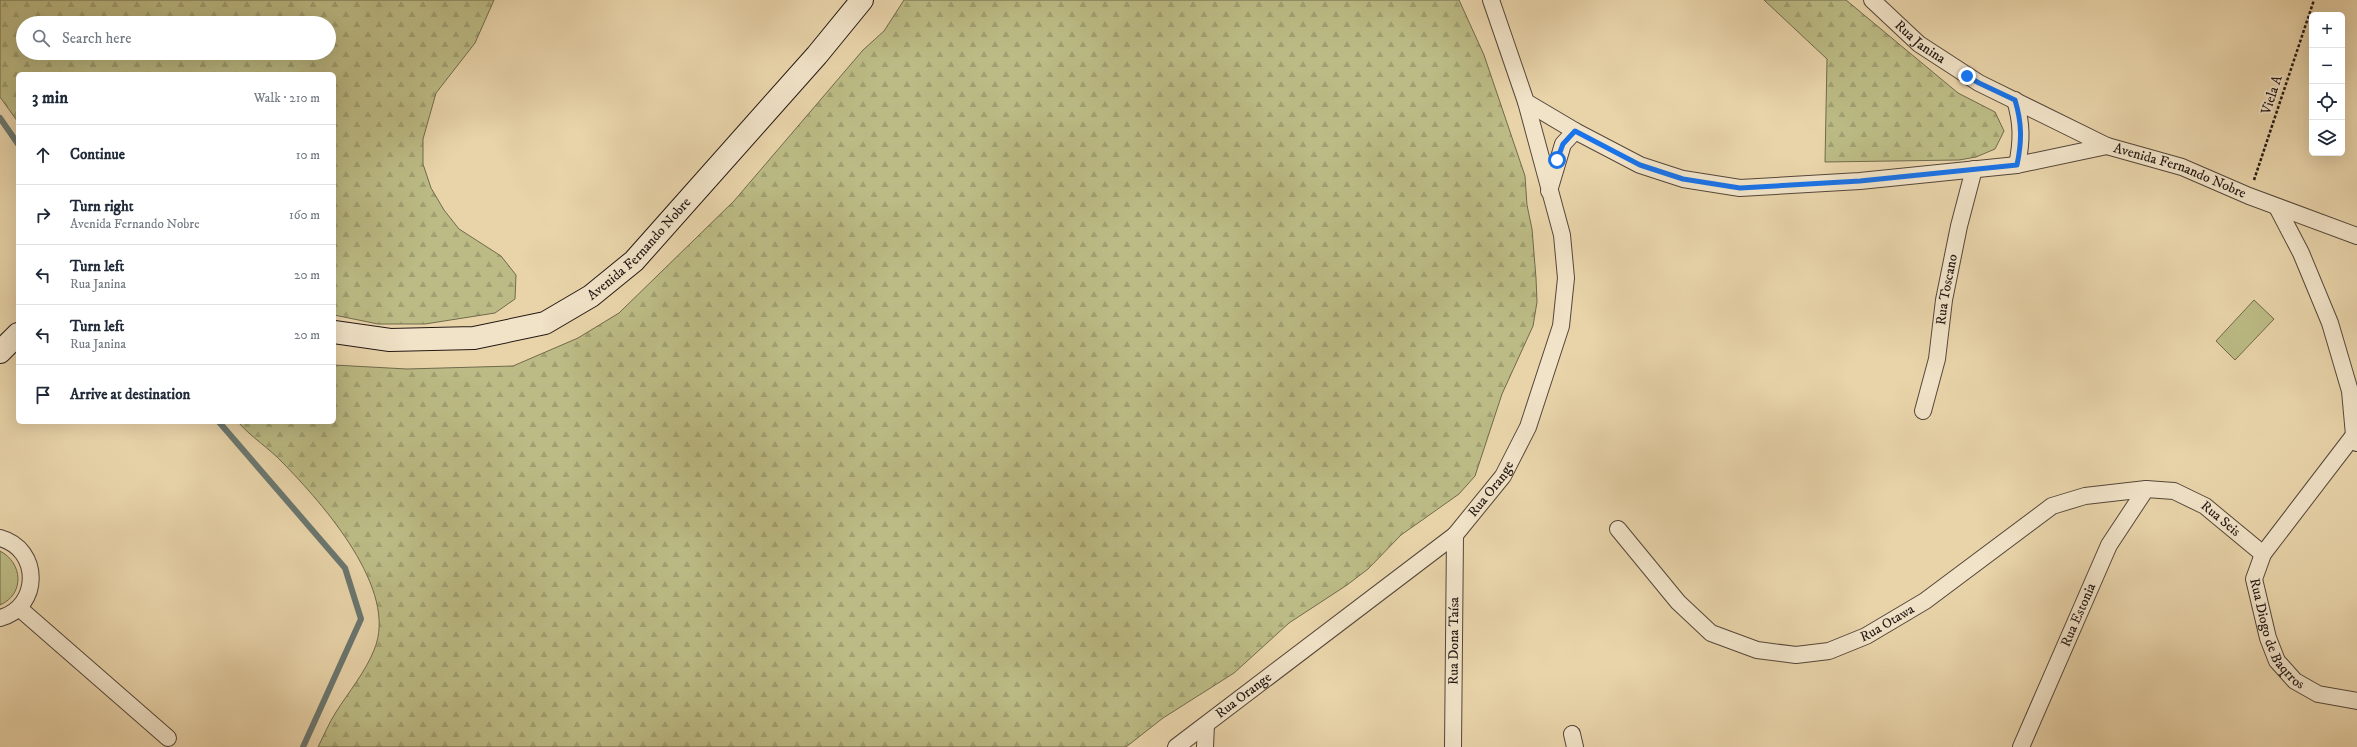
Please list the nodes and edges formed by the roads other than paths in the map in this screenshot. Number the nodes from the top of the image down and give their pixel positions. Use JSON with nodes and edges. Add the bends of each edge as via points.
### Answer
{"nodes":[{"id":1,"x":862,"y":0,"type":"edge"},
{"id":2,"x":1491,"y":0,"type":"edge"},
{"id":3,"x":1872,"y":0,"type":"edge"},
{"id":4,"x":2015,"y":100,"type":"junction"},
{"id":5,"x":1526,"y":102,"type":"junction"},
{"id":6,"x":1575,"y":131,"type":"junction"},
{"id":7,"x":2107,"y":146,"type":"junction"},
{"id":8,"x":2017,"y":165,"type":"junction"},
{"id":9,"x":1974,"y":169,"type":"junction"},
{"id":10,"x":1549,"y":192,"type":"junction"},
{"id":11,"x":2277,"y":207,"type":"junction"},
{"id":12,"x":2357,"y":236,"type":"edge"},
{"id":13,"x":336,"y":332,"type":"edge"},
{"id":14,"x":16,"y":336,"type":"edge"},
{"id":15,"x":0,"y":352,"type":"edge"},
{"id":16,"x":1924,"y":410,"type":"dead end"},
{"id":17,"x":2355,"y":439,"type":"edge"},
{"id":18,"x":2146,"y":489,"type":"junction"},
{"id":19,"x":2174,"y":491,"type":"joint"},
{"id":20,"x":1618,"y":529,"type":"dead end"},
{"id":21,"x":1455,"y":535,"type":"junction"},
{"id":22,"x":0,"y":538,"type":"edge"},
{"id":23,"x":2263,"y":554,"type":"junction"},
{"id":24,"x":19,"y":608,"type":"junction"},
{"id":25,"x":0,"y":618,"type":"edge"},
{"id":26,"x":2357,"y":701,"type":"edge"},
{"id":27,"x":1206,"y":725,"type":"junction"},
{"id":28,"x":168,"y":738,"type":"dead end"},
{"id":29,"x":1176,"y":747,"type":"edge"},
{"id":30,"x":1205,"y":747,"type":"edge"},
{"id":31,"x":1453,"y":747,"type":"edge"},
{"id":32,"x":2021,"y":747,"type":"edge"}],
"edges":[{"from":1,"to":13,"type":"main road","name":"Avenida Fernando Nobre","via":[[818,55],[634,261],[590,296],[545,323],[474,338],[390,340]]},
{"from":2,"to":5,"type":"street"},
{"from":3,"to":4,"type":"street","name":"Rua Janina","via":[[1919,44],[1979,83]]},
{"from":4,"to":7,"type":"street","name":"Rua Janina"},
{"from":4,"to":8,"type":"street","via":[[2021,120],[2022,144]]},
{"from":5,"to":6,"type":"street","name":"Avenida Fernando Nobre"},
{"from":5,"to":10,"type":"street","name":"Rua Orange"},
{"from":6,"to":9,"type":"street","name":"Avenida Fernando Nobre","via":[[1640,165],[1683,179],[1740,188],[1860,181]]},
{"from":6,"to":10,"type":"street","via":[[1563,144]]},
{"from":7,"to":8,"type":"street","name":"Avenida Fernando Nobre"},
{"from":7,"to":11,"type":"street","name":"Avenida Fernando Nobre","via":[[2182,167]]},
{"from":8,"to":9,"type":"street","name":"Avenida Fernando Nobre"},
{"from":9,"to":16,"type":"street","name":"Rua Toscano","via":[[1957,234],[1944,300],[1937,359]]},
{"from":10,"to":21,"type":"street","name":"Rua Orange","via":[[1562,235],[1566,271],[1561,326],[1528,427],[1503,476]]},
{"from":11,"to":12,"type":"street"},
{"from":11,"to":17,"type":"street","via":[[2301,253],[2330,323],[2350,391]]},
{"from":14,"to":15,"type":"main road"},
{"from":17,"to":23,"type":"street","name":"Rua Diogo de Baqrros"},
{"from":18,"to":19,"type":"street","name":"Rua Otawa"},
{"from":18,"to":20,"type":"street","name":"Rua Otawa","via":[[2085,496],[2052,506],[1925,601],[1866,636],[1829,651],[1796,656],[1757,650],[1712,633],[1678,602]]},
{"from":18,"to":32,"type":"street","name":"Rua Estonia","via":[[2109,545]]},
{"from":19,"to":23,"type":"street","name":"Rua Seis","via":[[2205,506]]},
{"from":21,"to":27,"type":"street","name":"Rua Orange"},
{"from":21,"to":31,"type":"street","name":"Rua Dona Taísa"},
{"from":22,"to":24,"type":"street","via":[[16,545],[23,552],[32,572],[29,594]]},
{"from":23,"to":26,"type":"street","name":"Rua Diogo de Baqrros","via":[[2254,579],[2266,632],[2277,661],[2295,681],[2318,694]]},
{"from":24,"to":25,"type":"street"},
{"from":24,"to":28,"type":"street"},
{"from":27,"to":29,"type":"street","name":"Rua Orange"},
{"from":27,"to":30,"type":"street"}]}
